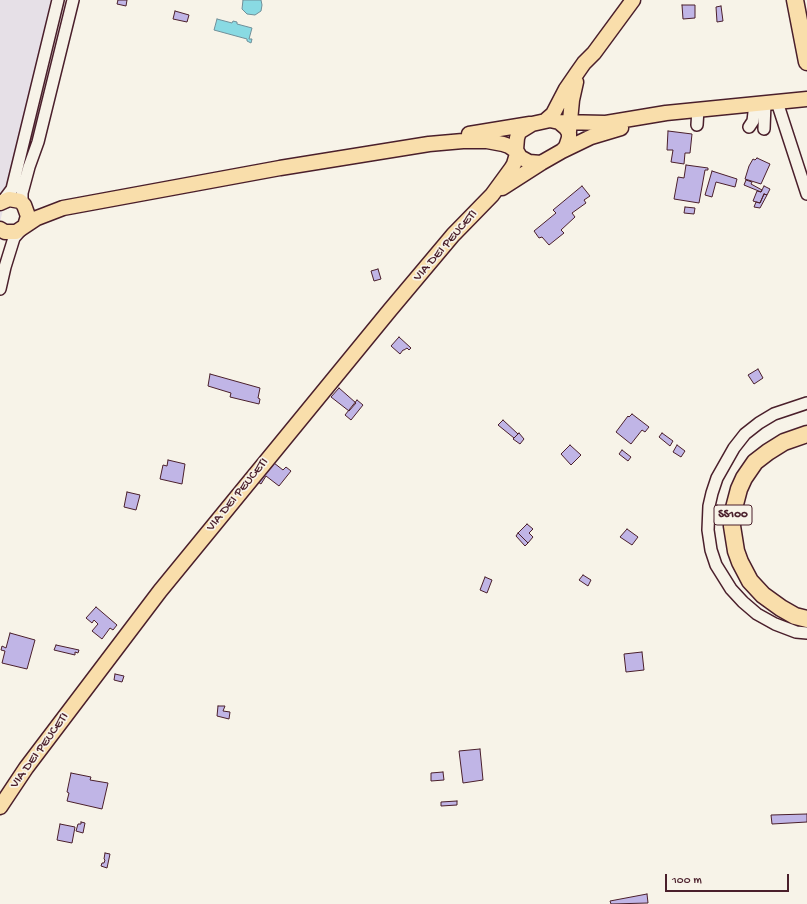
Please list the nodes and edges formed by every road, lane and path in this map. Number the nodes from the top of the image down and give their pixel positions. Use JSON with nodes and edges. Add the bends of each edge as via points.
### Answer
{"nodes":[{"id":1,"x":58,"y":0,"type":"edge"},
{"id":2,"x":73,"y":0,"type":"edge"},
{"id":3,"x":633,"y":0,"type":"edge"},
{"id":4,"x":796,"y":0,"type":"edge"},
{"id":5,"x":806,"y":0,"type":"edge"},
{"id":6,"x":807,"y":4,"type":"edge"},
{"id":7,"x":594,"y":53,"type":"junction"},
{"id":8,"x":807,"y":62,"type":"edge"},
{"id":9,"x":807,"y":99,"type":"edge"},
{"id":10,"x":766,"y":103,"type":"junction"},
{"id":11,"x":694,"y":109,"type":"junction"},
{"id":12,"x":555,"y":124,"type":"junction"},
{"id":13,"x":696,"y":125,"type":"dead end"},
{"id":14,"x":749,"y":127,"type":"dead end"},
{"id":15,"x":764,"y":129,"type":"dead end"},
{"id":16,"x":429,"y":144,"type":"junction"},
{"id":17,"x":562,"y":151,"type":"junction"},
{"id":18,"x":517,"y":152,"type":"junction"},
{"id":19,"x":541,"y":163,"type":"junction"},
{"id":20,"x":807,"y":194,"type":"edge"},
{"id":21,"x":492,"y":195,"type":"junction"},
{"id":22,"x":2,"y":202,"type":"edge"},
{"id":23,"x":23,"y":204,"type":"junction"},
{"id":24,"x":63,"y":208,"type":"junction"},
{"id":25,"x":23,"y":228,"type":"junction"},
{"id":26,"x":0,"y":229,"type":"edge"},
{"id":27,"x":0,"y":240,"type":"edge"},
{"id":28,"x":0,"y":289,"type":"edge"},
{"id":29,"x":807,"y":403,"type":"edge"},
{"id":30,"x":807,"y":434,"type":"edge"},
{"id":31,"x":788,"y":612,"type":"junction"},
{"id":32,"x":807,"y":615,"type":"edge"},
{"id":33,"x":807,"y":619,"type":"edge"},
{"id":34,"x":807,"y":634,"type":"edge"},
{"id":35,"x":0,"y":807,"type":"edge"}],
"edges":[{"from":1,"to":22,"type":"street","via":[[12,189]]},
{"from":2,"to":23,"type":"street","via":[[38,142],[22,193]]},
{"from":3,"to":7,"type":"main road"},
{"from":4,"to":8,"type":"highway"},
{"from":5,"to":6,"type":"highway"},
{"from":7,"to":12,"type":"main road","via":[[575,83],[573,92]]},
{"from":7,"to":12,"type":"main road","via":[[566,89],[553,114]]},
{"from":9,"to":10,"type":"main road"},
{"from":10,"to":11,"type":"main road"},
{"from":10,"to":14,"type":"street"},
{"from":10,"to":15,"type":"street"},
{"from":10,"to":20,"type":"street"},
{"from":11,"to":12,"type":"main road","via":[[606,123]]},
{"from":11,"to":13,"type":"street"},
{"from":11,"to":17,"type":"main road","via":[[591,137]]},
{"from":12,"to":16,"type":"main road","via":[[480,132]]},
{"from":12,"to":17,"type":"main road","via":[[568,143]]},
{"from":12,"to":18,"type":"main road","via":[[519,132]]},
{"from":16,"to":18,"type":"main road","via":[[487,141],[509,146]]},
{"from":16,"to":24,"type":"main road","via":[[280,168]]},
{"from":17,"to":19,"type":"main road"},
{"from":18,"to":19,"type":"main road","via":[[529,162]]},
{"from":18,"to":21,"type":"main road","name":"VIA DEI PEUCETI","via":[[512,169]]},
{"from":19,"to":21,"type":"main road","name":"VIA DEI PEUCETI"},
{"from":21,"to":35,"type":"main road","name":"VIA DEI PEUCETI","via":[[453,235],[390,310],[160,591],[26,768]]},
{"from":22,"to":23,"type":"main road","via":[[15,199]]},
{"from":23,"to":24,"type":"main road"},
{"from":23,"to":25,"type":"main road","via":[[28,216]]},
{"from":24,"to":25,"type":"main road","via":[[37,218]]},
{"from":25,"to":26,"type":"main road","via":[[11,233]]},
{"from":25,"to":28,"type":"street","via":[[14,238]]},
{"from":26,"to":27,"type":"street"},
{"from":29,"to":34,"type":"street","via":[[774,414],[759,423],[745,434],[734,448],[717,478],[712,493],[708,530],[716,565],[731,589],[743,602],[775,624]]},
{"from":30,"to":31,"type":"highway","number":"SS100","via":[[784,442],[755,462],[739,489],[733,517],[734,542],[746,574],[763,595]]},
{"from":31,"to":32,"type":"highway","number":"SS100"},
{"from":31,"to":33,"type":"highway","number":"SS100"}]}
